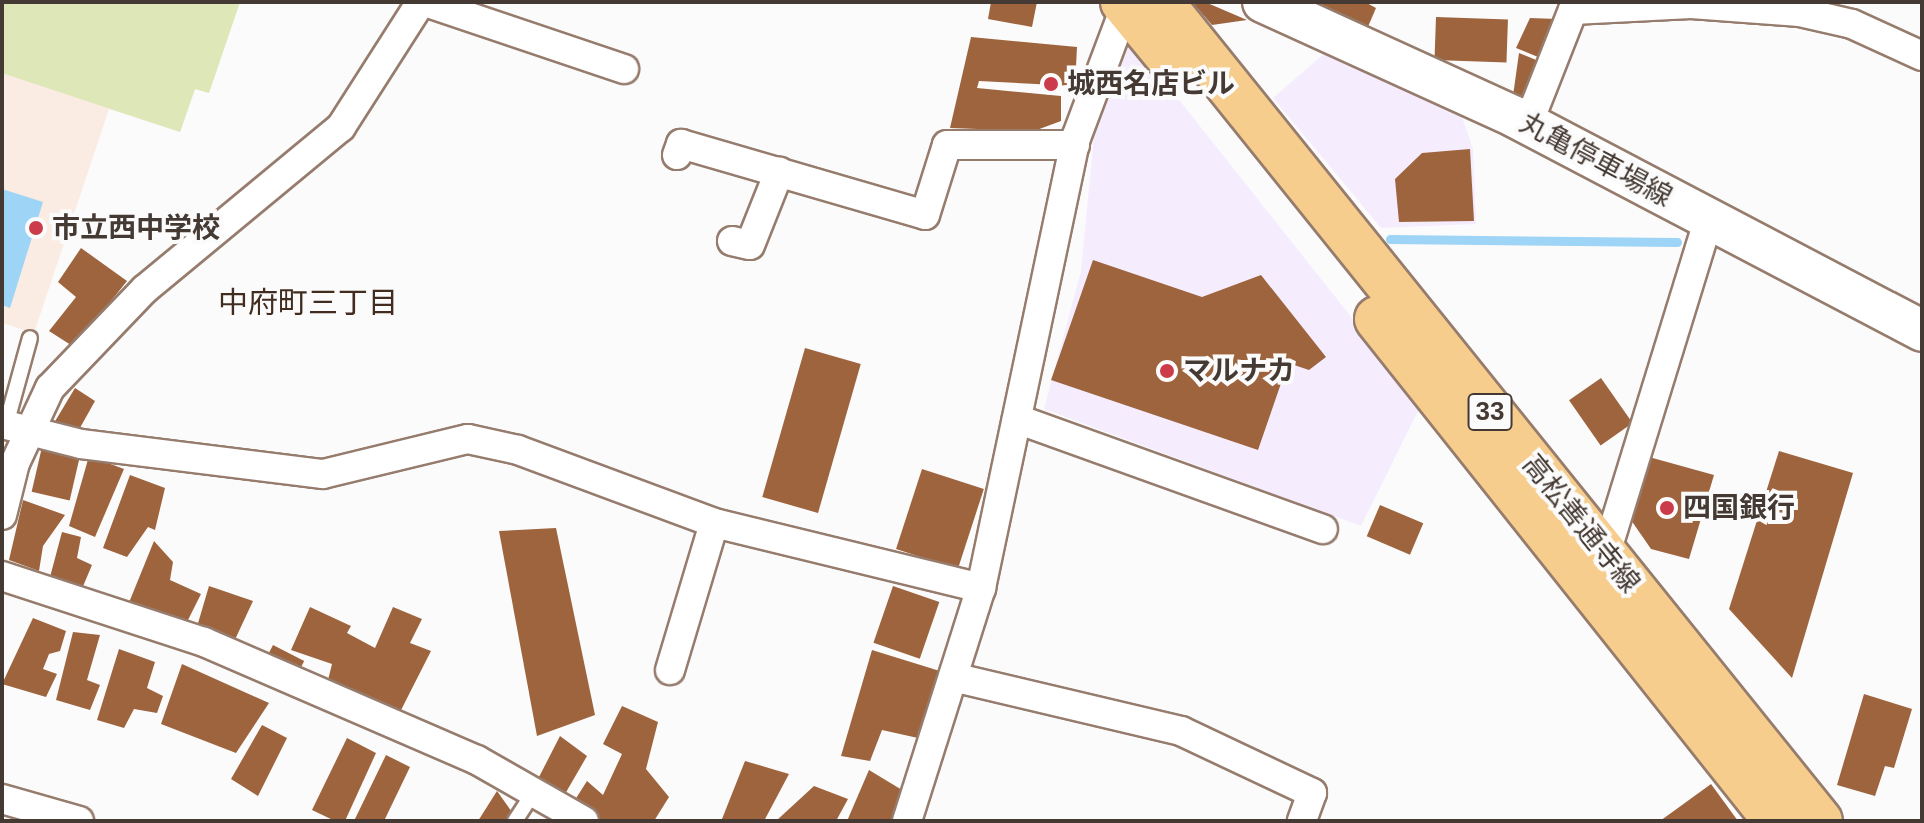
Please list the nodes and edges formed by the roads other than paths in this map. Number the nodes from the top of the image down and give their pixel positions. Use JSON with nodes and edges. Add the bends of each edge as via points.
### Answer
{"nodes":[{"id":1,"x":423,"y":2,"type":"edge"},
{"id":2,"x":1263,"y":2,"type":"edge"},
{"id":3,"x":1134,"y":3,"type":"edge"},
{"id":4,"x":1574,"y":6,"type":"edge"},
{"id":5,"x":1922,"y":56,"type":"edge"},
{"id":6,"x":624,"y":69,"type":"dead end"},
{"id":7,"x":1528,"y":124,"type":"junction"},
{"id":8,"x":1075,"y":145,"type":"junction"},
{"id":9,"x":677,"y":155,"type":"dead end"},
{"id":10,"x":779,"y":172,"type":"junction"},
{"id":11,"x":1709,"y":219,"type":"junction"},
{"id":12,"x":732,"y":241,"type":"dead end"},
{"id":13,"x":1922,"y":331,"type":"edge"},
{"id":14,"x":30,"y":338,"type":"dead end"},
{"id":15,"x":1017,"y":419,"type":"junction"},
{"id":16,"x":13,"y":427,"type":"edge"},
{"id":17,"x":2,"y":515,"type":"edge"},
{"id":18,"x":714,"y":523,"type":"junction"},
{"id":19,"x":1323,"y":529,"type":"dead end"},
{"id":20,"x":1600,"y":574,"type":"junction"},
{"id":21,"x":2,"y":576,"type":"edge"},
{"id":22,"x":981,"y":588,"type":"junction"},
{"id":23,"x":670,"y":670,"type":"dead end"},
{"id":24,"x":953,"y":677,"type":"junction"},
{"id":25,"x":534,"y":792,"type":"junction"},
{"id":26,"x":2,"y":799,"type":"edge"},
{"id":27,"x":79,"y":821,"type":"edge"},
{"id":28,"x":515,"y":821,"type":"edge"},
{"id":29,"x":584,"y":821,"type":"edge"},
{"id":30,"x":907,"y":821,"type":"edge"},
{"id":31,"x":1302,"y":821,"type":"edge"},
{"id":32,"x":1776,"y":821,"type":"edge"},
{"id":33,"x":1820,"y":821,"type":"edge"}],
"edges":[{"from":1,"to":6,"type":"street"},
{"from":1,"to":16,"type":"street","via":[[341,127],[145,289]]},
{"from":2,"to":7,"type":"main road","name":"丸亀停車場線"},
{"from":3,"to":8,"type":"street"},
{"from":3,"to":20,"type":"main road","name":"高松善通寺線","number":"33"},
{"from":4,"to":5,"type":"street","via":[[1691,4],[1800,12],[1852,24]]},
{"from":4,"to":7,"type":"street"},
{"from":7,"to":11,"type":"main road","name":"丸亀停車場線"},
{"from":8,"to":10,"type":"street","via":[[947,145],[925,215]]},
{"from":8,"to":15,"type":"street"},
{"from":9,"to":10,"type":"street","via":[[681,144]]},
{"from":10,"to":12,"type":"street","via":[[750,245]]},
{"from":11,"to":13,"type":"main road","name":"丸亀停車場線"},
{"from":11,"to":20,"type":"street"},
{"from":14,"to":16,"type":"lane"},
{"from":15,"to":19,"type":"street"},
{"from":15,"to":22,"type":"street"},
{"from":16,"to":17,"type":"street"},
{"from":16,"to":18,"type":"street","via":[[323,474],[468,439],[518,450]]},
{"from":18,"to":22,"type":"street"},
{"from":18,"to":23,"type":"street"},
{"from":20,"to":32,"type":"main road","name":"高松善通寺線","number":"33"},
{"from":20,"to":33,"type":"main road","name":"高松善通寺線","number":"33"},
{"from":21,"to":25,"type":"street","via":[[204,642]]},
{"from":22,"to":24,"type":"street"},
{"from":24,"to":30,"type":"street"},
{"from":24,"to":31,"type":"street","via":[[1181,731],[1312,793]]},
{"from":25,"to":28,"type":"lane"},
{"from":25,"to":29,"type":"street"},
{"from":26,"to":27,"type":"street"}]}
